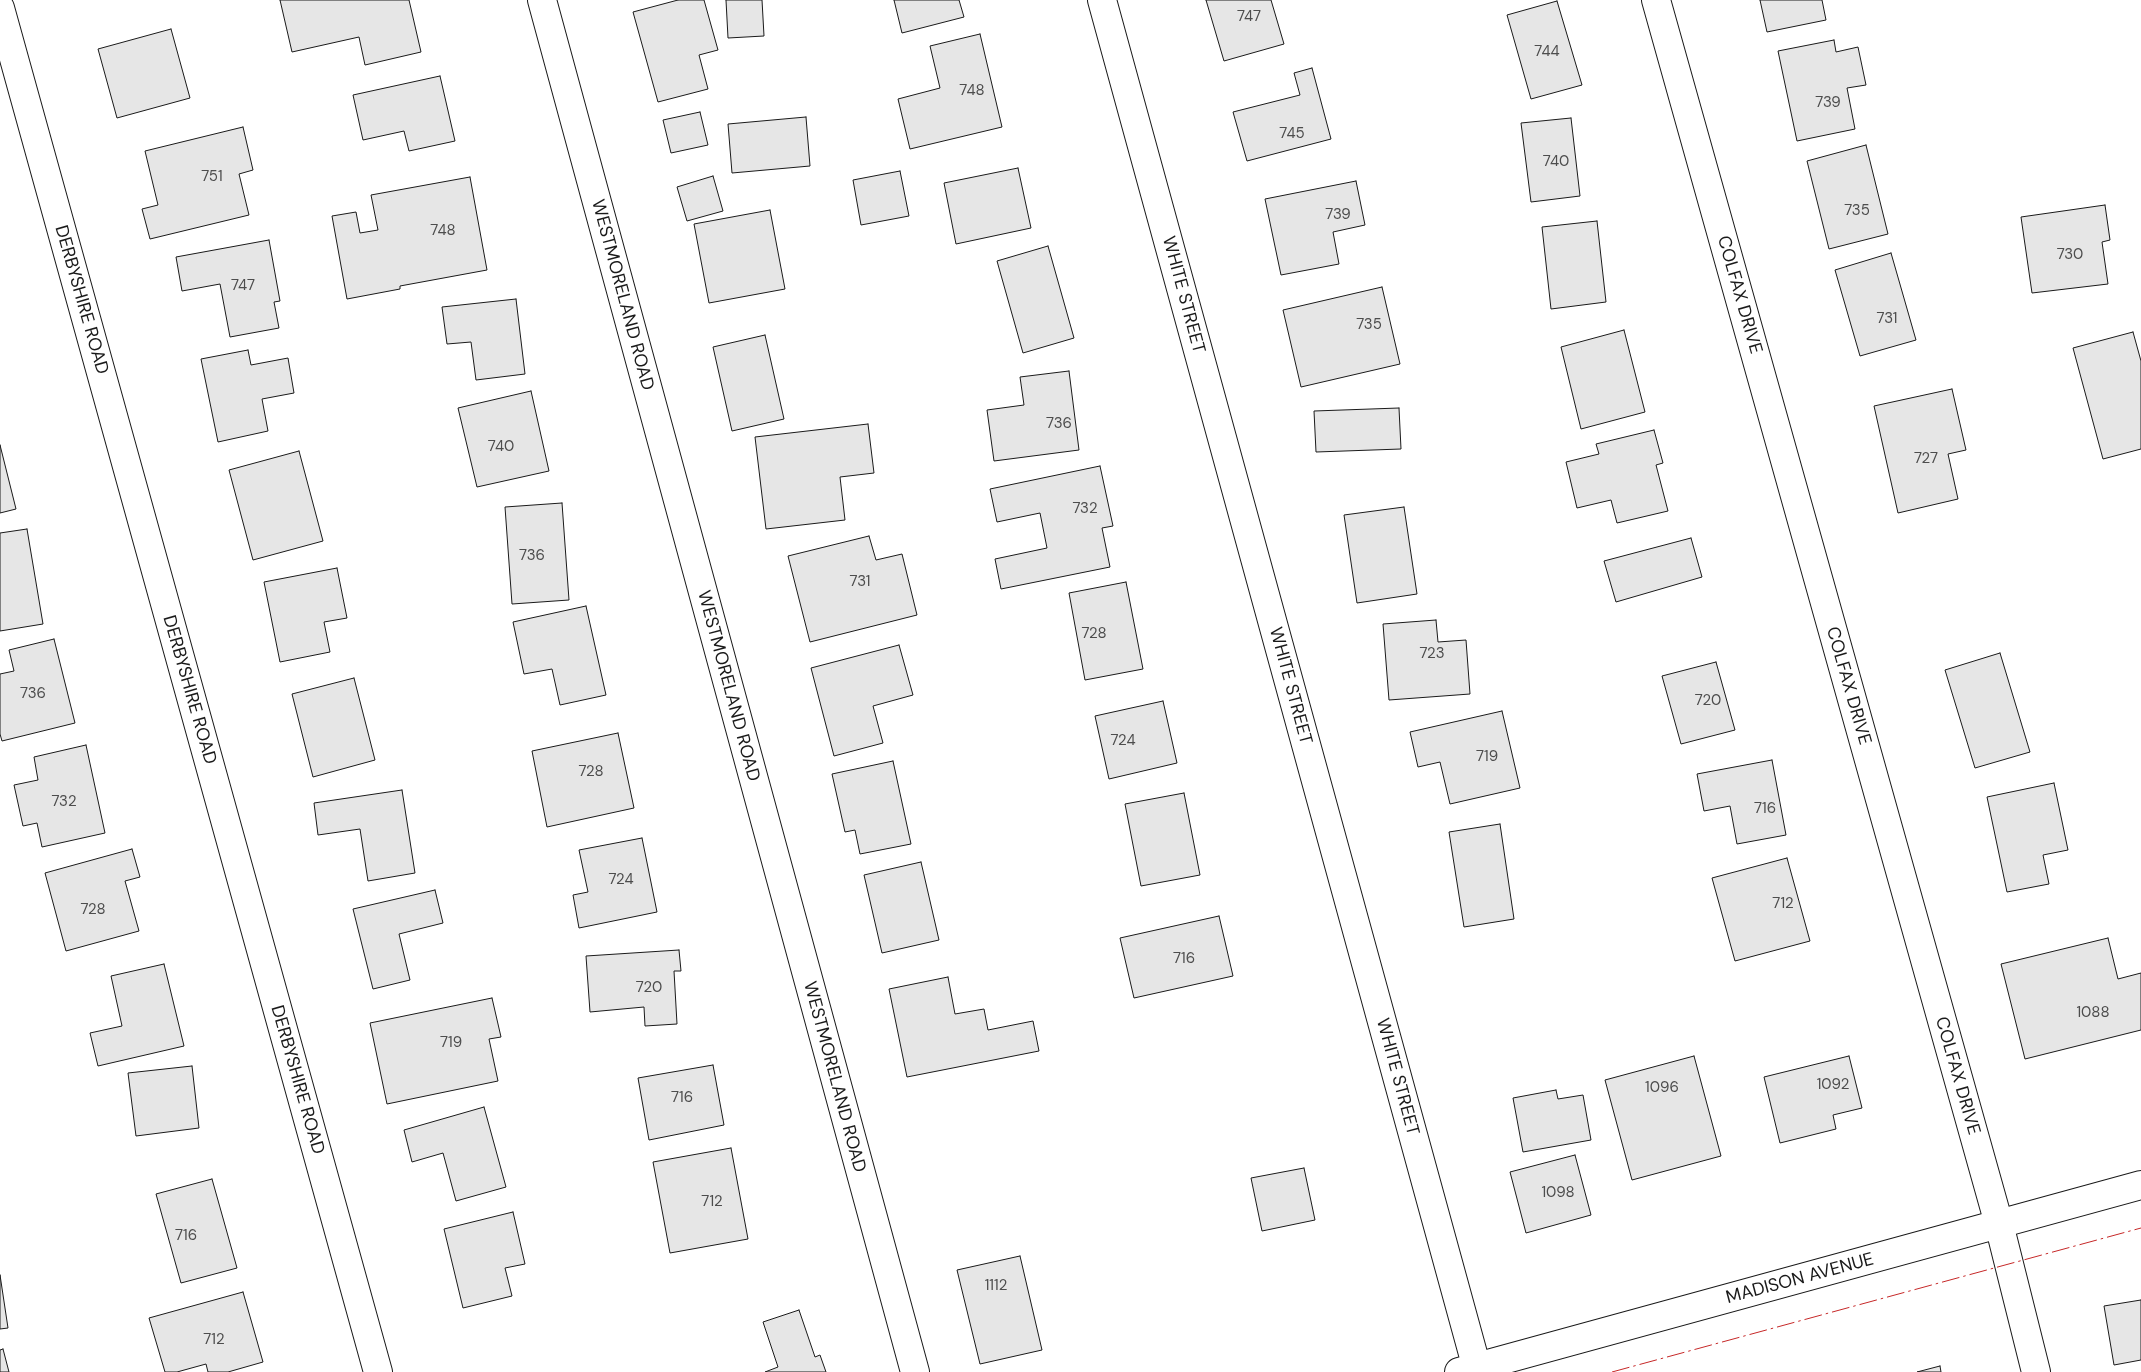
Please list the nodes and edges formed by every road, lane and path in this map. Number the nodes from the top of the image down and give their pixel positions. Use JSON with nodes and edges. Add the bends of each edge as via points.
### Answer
{"nodes":[{"id":1,"x":542,"y":0,"type":"edge"},
{"id":2,"x":1102,"y":0,"type":"edge"},
{"id":3,"x":1656,"y":0,"type":"edge"},
{"id":4,"x":0,"y":8,"type":"edge"},
{"id":5,"x":2141,"y":1185,"type":"edge"},
{"id":6,"x":1999,"y":1224,"type":"junction"},
{"id":7,"x":1471,"y":1370,"type":"edge"},
{"id":8,"x":378,"y":1372,"type":"edge"},
{"id":9,"x":915,"y":1372,"type":"edge"},
{"id":10,"x":2036,"y":1372,"type":"edge"}],
"edges":[{"from":1,"to":9,"type":"street","name":"WESTMORELAND ROAD"},
{"from":2,"to":7,"type":"street","name":"WHITE STREET"},
{"from":3,"to":6,"type":"street","name":"COLFAX DRIVE"},
{"from":4,"to":8,"type":"street","name":"DERBYSHIRE ROAD"},
{"from":5,"to":6,"type":"street","name":"MADISON AVENUE"},
{"from":6,"to":7,"type":"street","name":"MADISON AVENUE"},
{"from":6,"to":10,"type":"street","name":"COLFAX DRIVE"}]}
